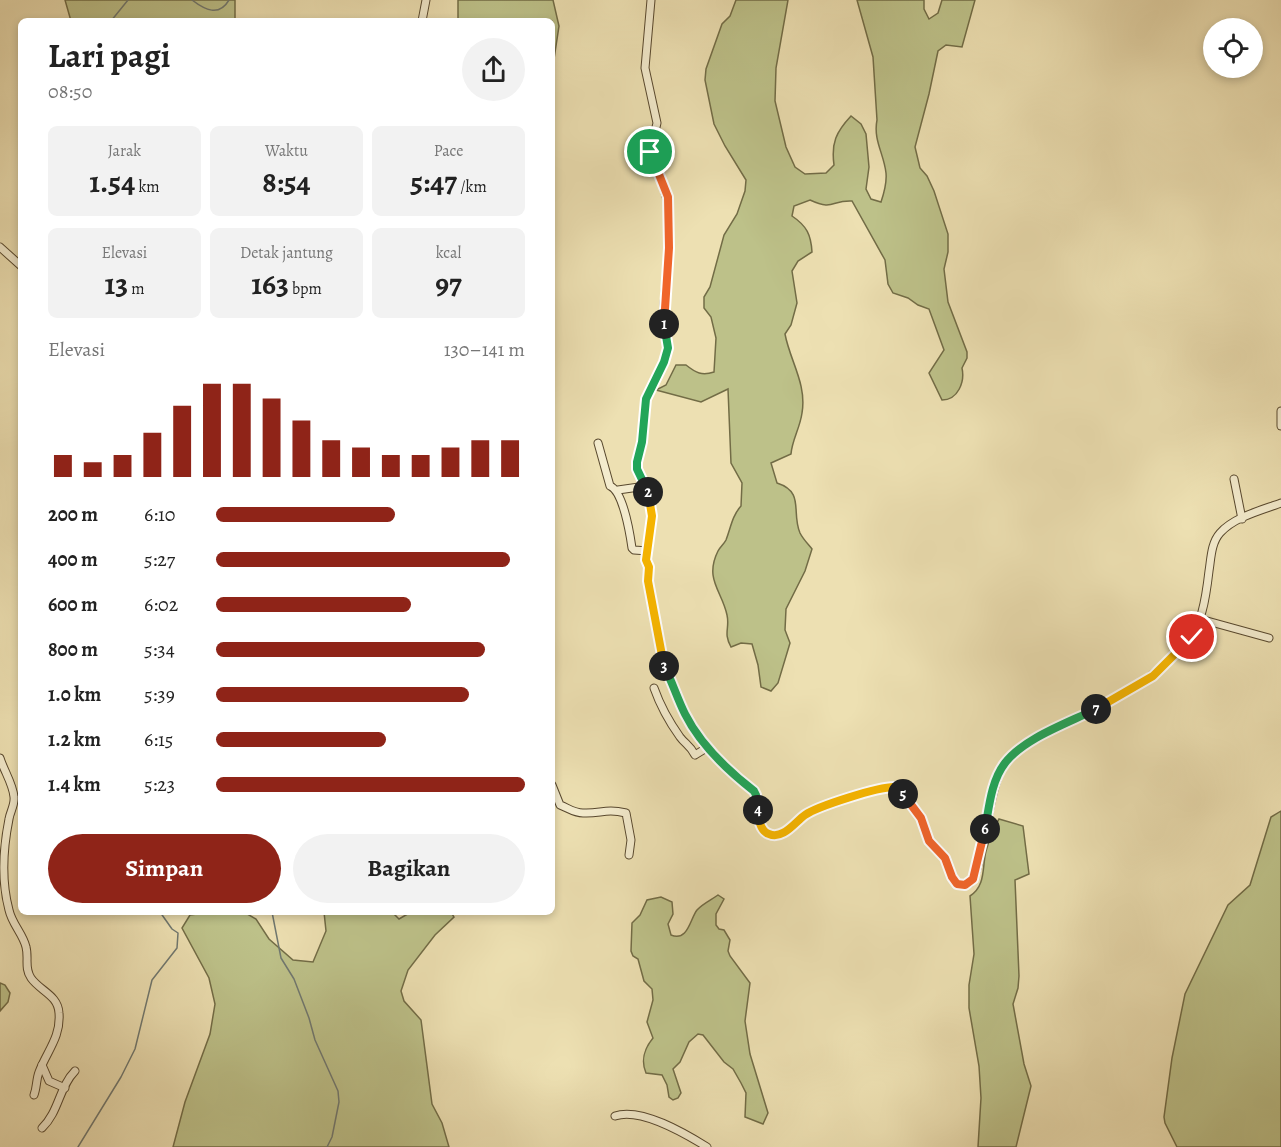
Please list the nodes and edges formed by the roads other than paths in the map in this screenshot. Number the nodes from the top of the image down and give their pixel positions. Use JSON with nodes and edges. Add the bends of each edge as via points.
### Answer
{"nodes":[{"id":1,"x":426,"y":0,"type":"edge"},
{"id":2,"x":651,"y":0,"type":"edge"},
{"id":3,"x":423,"y":18,"type":"edge"},
{"id":4,"x":0,"y":247,"type":"edge"},
{"id":5,"x":18,"y":263,"type":"edge"},
{"id":6,"x":1281,"y":411,"type":"edge"},
{"id":7,"x":1281,"y":426,"type":"edge"},
{"id":8,"x":598,"y":443,"type":"dead end"},
{"id":9,"x":1234,"y":479,"type":"dead end"},
{"id":10,"x":646,"y":486,"type":"junction"},
{"id":11,"x":618,"y":490,"type":"junction"},
{"id":12,"x":1281,"y":503,"type":"edge"},
{"id":13,"x":1242,"y":519,"type":"junction"},
{"id":14,"x":648,"y":551,"type":"junction"},
{"id":15,"x":1200,"y":620,"type":"junction"},
{"id":16,"x":1269,"y":638,"type":"dead end"},
{"id":17,"x":654,"y":688,"type":"dead end"},
{"id":18,"x":708,"y":747,"type":"junction"},
{"id":19,"x":0,"y":758,"type":"edge"},
{"id":20,"x":555,"y":793,"type":"edge"},
{"id":21,"x":629,"y":855,"type":"dead end"},
{"id":22,"x":42,"y":1065,"type":"junction"},
{"id":23,"x":75,"y":1071,"type":"dead end"},
{"id":24,"x":65,"y":1088,"type":"junction"},
{"id":25,"x":34,"y":1095,"type":"dead end"},
{"id":26,"x":615,"y":1116,"type":"dead end"},
{"id":27,"x":42,"y":1128,"type":"dead end"},
{"id":28,"x":707,"y":1147,"type":"edge"}],
"edges":[{"from":1,"to":3,"type":"street"},
{"from":2,"to":10,"type":"street","via":[[645,68],[657,123],[650,152],[668,197],[669,248],[663,316],[668,348],[646,399],[637,469]]},
{"from":4,"to":5,"type":"street"},
{"from":6,"to":7,"type":"street"},
{"from":8,"to":11,"type":"street","via":[[610,486]]},
{"from":9,"to":13,"type":"street"},
{"from":10,"to":11,"type":"street"},
{"from":10,"to":14,"type":"street","via":[[652,509]]},
{"from":11,"to":14,"type":"street","via":[[632,548]]},
{"from":12,"to":13,"type":"street"},
{"from":13,"to":15,"type":"street","via":[[1216,539]]},
{"from":14,"to":18,"type":"street","via":[[648,581],[665,667],[685,715]]},
{"from":15,"to":16,"type":"street"},
{"from":15,"to":18,"type":"street","via":[[1190,640],[1153,676],[1019,749],[1004,764],[992,794],[973,879],[965,885],[957,884],[945,858],[929,841],[921,818],[894,787],[817,809],[788,830],[773,835],[758,817],[754,791]]},
{"from":17,"to":18,"type":"street","via":[[684,743],[695,755]]},
{"from":19,"to":22,"type":"street","via":[[14,795],[4,852],[8,908],[27,948],[29,974],[59,1009],[56,1042]]},
{"from":20,"to":21,"type":"street","via":[[560,806],[569,810],[585,813],[611,809],[626,813],[631,840]]},
{"from":22,"to":24,"type":"street","via":[[49,1081]]},
{"from":22,"to":25,"type":"street"},
{"from":23,"to":24,"type":"street"},
{"from":24,"to":27,"type":"street","via":[[56,1110]]},
{"from":26,"to":28,"type":"street","via":[[664,1123]]}]}
